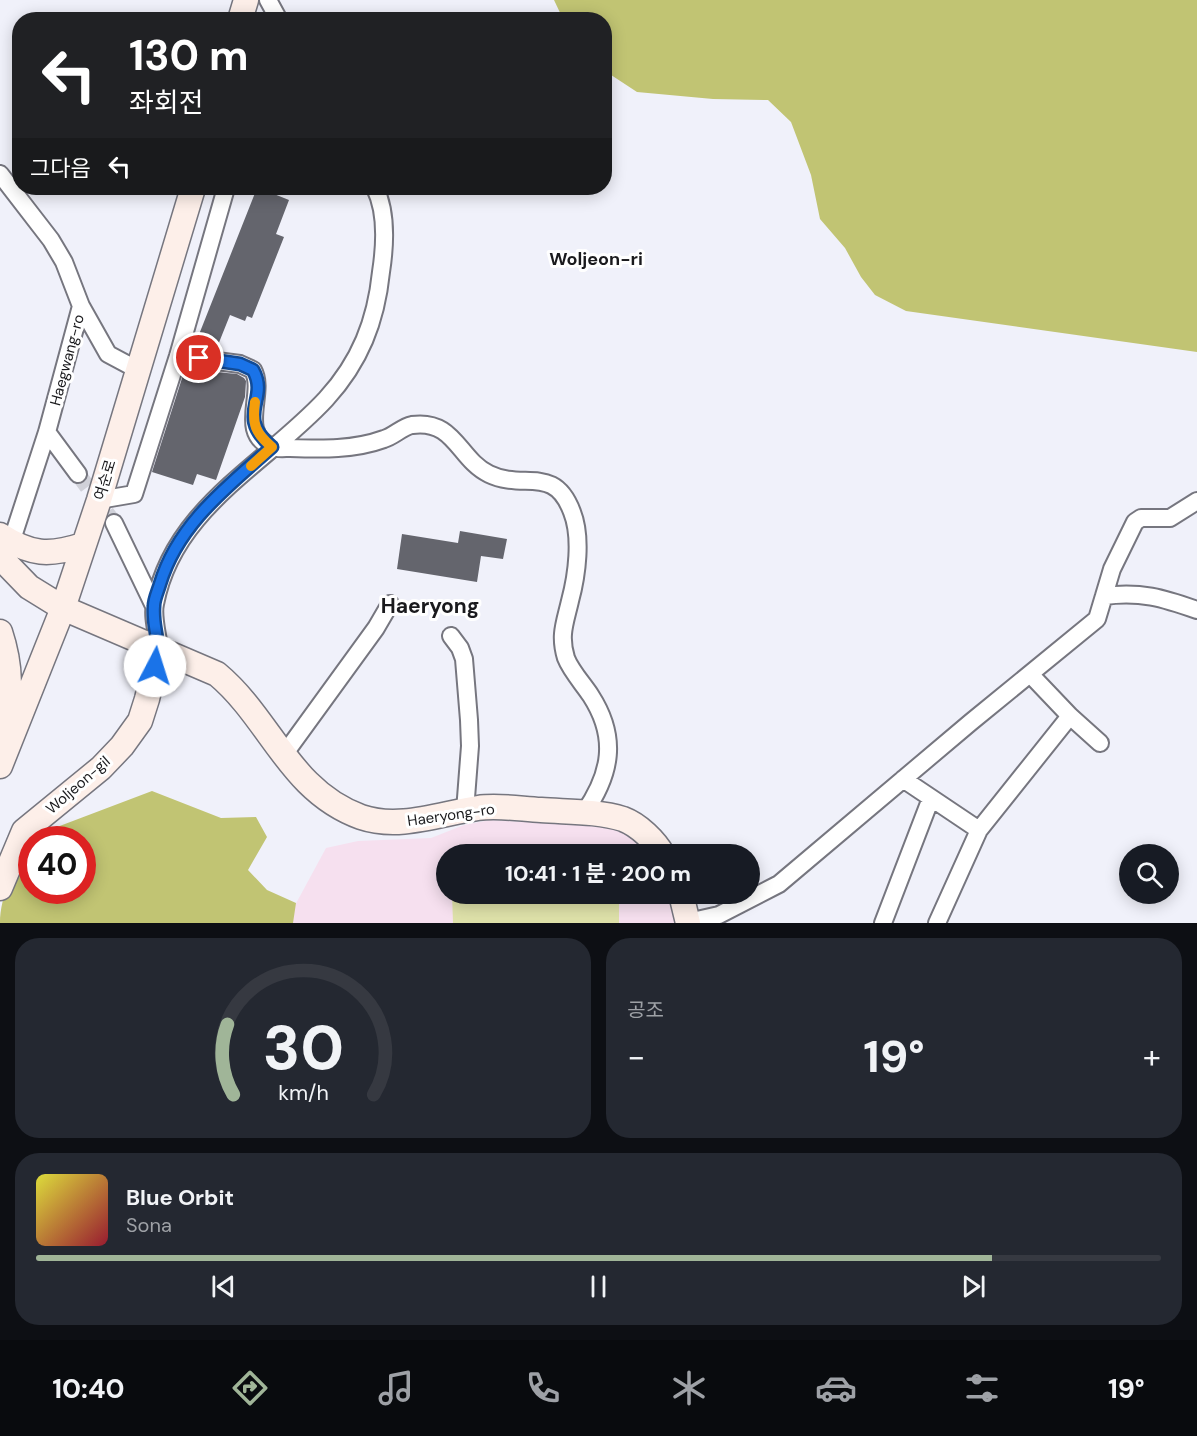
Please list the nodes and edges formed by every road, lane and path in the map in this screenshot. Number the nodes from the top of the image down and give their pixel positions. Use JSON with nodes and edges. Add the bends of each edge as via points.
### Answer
{"nodes":[{"id":1,"x":0,"y":174,"type":"edge"},
{"id":2,"x":12,"y":190,"type":"edge"},
{"id":3,"x":16,"y":195,"type":"edge"},
{"id":4,"x":191,"y":195,"type":"edge"},
{"id":5,"x":224,"y":195,"type":"edge"},
{"id":6,"x":377,"y":195,"type":"edge"},
{"id":7,"x":81,"y":306,"type":"junction"},
{"id":8,"x":178,"y":356,"type":"junction"},
{"id":9,"x":138,"y":370,"type":"junction"},
{"id":10,"x":47,"y":432,"type":"junction"},
{"id":11,"x":272,"y":447,"type":"junction"},
{"id":12,"x":78,"y":474,"type":"tunnel mouth"},
{"id":13,"x":99,"y":500,"type":"junction"},
{"id":14,"x":1197,"y":501,"type":"edge"},
{"id":15,"x":114,"y":523,"type":"tunnel mouth"},
{"id":16,"x":83,"y":545,"type":"junction"},
{"id":17,"x":4,"y":549,"type":"edge"},
{"id":18,"x":1104,"y":596,"type":"junction"},
{"id":19,"x":390,"y":604,"type":"dead end"},
{"id":20,"x":154,"y":606,"type":"junction"},
{"id":21,"x":63,"y":608,"type":"junction"},
{"id":22,"x":1197,"y":610,"type":"edge"},
{"id":23,"x":0,"y":632,"type":"edge"},
{"id":24,"x":451,"y":636,"type":"dead end"},
{"id":25,"x":159,"y":649,"type":"junction"},
{"id":26,"x":1030,"y":674,"type":"junction"},
{"id":27,"x":1070,"y":716,"type":"junction"},
{"id":28,"x":1100,"y":743,"type":"dead end"},
{"id":29,"x":284,"y":756,"type":"junction"},
{"id":30,"x":1,"y":764,"type":"edge"},
{"id":31,"x":903,"y":779,"type":"junction"},
{"id":32,"x":931,"y":798,"type":"junction"},
{"id":33,"x":465,"y":811,"type":"junction"},
{"id":34,"x":584,"y":813,"type":"junction"},
{"id":35,"x":979,"y":830,"type":"junction"},
{"id":36,"x":653,"y":844,"type":"edge"},
{"id":37,"x":0,"y":888,"type":"edge"},
{"id":38,"x":684,"y":904,"type":"edge"},
{"id":39,"x":688,"y":922,"type":"edge"},
{"id":40,"x":883,"y":923,"type":"edge"},
{"id":41,"x":937,"y":923,"type":"edge"}],
"edges":[{"from":1,"to":2,"type":"street","name":"Haegwang-ro"},
{"from":3,"to":7,"type":"street","name":"Haegwang-ro","via":[[64,262]]},
{"from":4,"to":9,"type":"main road","name":"여순로"},
{"from":5,"to":8,"type":"street"},
{"from":6,"to":11,"type":"street","name":"Woljeon-gil","via":[[382,212],[383,262],[371,328],[326,399]]},
{"from":7,"to":9,"type":"street","via":[[108,354]]},
{"from":7,"to":10,"type":"street","name":"Haegwang-ro"},
{"from":8,"to":11,"type":"street","via":[[240,364],[253,370],[258,383],[255,428]]},
{"from":8,"to":13,"type":"street","via":[[134,494]]},
{"from":9,"to":13,"type":"main road","name":"여순로"},
{"from":10,"to":12,"type":"street"},
{"from":10,"to":17,"type":"street","name":"Haegwang-ro"},
{"from":11,"to":20,"type":"street","name":"Woljeon-gil","via":[[187,528],[163,574]]},
{"from":11,"to":34,"type":"street","via":[[356,447],[386,439],[404,428],[425,425],[449,433],[487,473],[507,480],[543,481],[561,491],[573,513],[578,545],[562,628],[566,659],[599,708],[607,730],[607,771]]},
{"from":13,"to":16,"type":"main road","name":"여순로"},
{"from":14,"to":18,"type":"street","via":[[1170,518],[1142,518],[1135,522],[1112,569]]},
{"from":15,"to":20,"type":"street"},
{"from":16,"to":17,"type":"main road","via":[[46,554]]},
{"from":16,"to":21,"type":"main road","name":"여순로"},
{"from":17,"to":21,"type":"main road","name":"Haeryong-ro","via":[[29,587]]},
{"from":18,"to":22,"type":"street","via":[[1126,593],[1160,597]]},
{"from":18,"to":26,"type":"street","via":[[1097,619]]},
{"from":19,"to":29,"type":"street"},
{"from":20,"to":25,"type":"street","name":"Woljeon-gil"},
{"from":21,"to":25,"type":"main road","name":"Haeryong-ro"},
{"from":21,"to":30,"type":"main road","name":"여순로"},
{"from":23,"to":30,"type":"main road","via":[[11,685]]},
{"from":24,"to":33,"type":"street","via":[[464,659],[469,720]]},
{"from":25,"to":29,"type":"main road","name":"Haeryong-ro","via":[[217,674],[233,687]]},
{"from":25,"to":37,"type":"main road","name":"Woljeon-gil","via":[[140,721],[101,768],[24,831]]},
{"from":26,"to":27,"type":"street"},
{"from":26,"to":31,"type":"street"},
{"from":27,"to":28,"type":"street"},
{"from":27,"to":35,"type":"street"},
{"from":29,"to":33,"type":"main road","name":"Haeryong-ro","via":[[316,792],[362,817],[400,822]]},
{"from":31,"to":32,"type":"street"},
{"from":31,"to":39,"type":"street","via":[[779,884],[719,915]]},
{"from":32,"to":35,"type":"street"},
{"from":32,"to":40,"type":"street"},
{"from":33,"to":34,"type":"main road","name":"Haeryong-ro","via":[[496,807]]},
{"from":34,"to":36,"type":"main road","name":"Haeryong-ro","via":[[636,825]]},
{"from":35,"to":41,"type":"street"},
{"from":38,"to":39,"type":"main road"}]}
